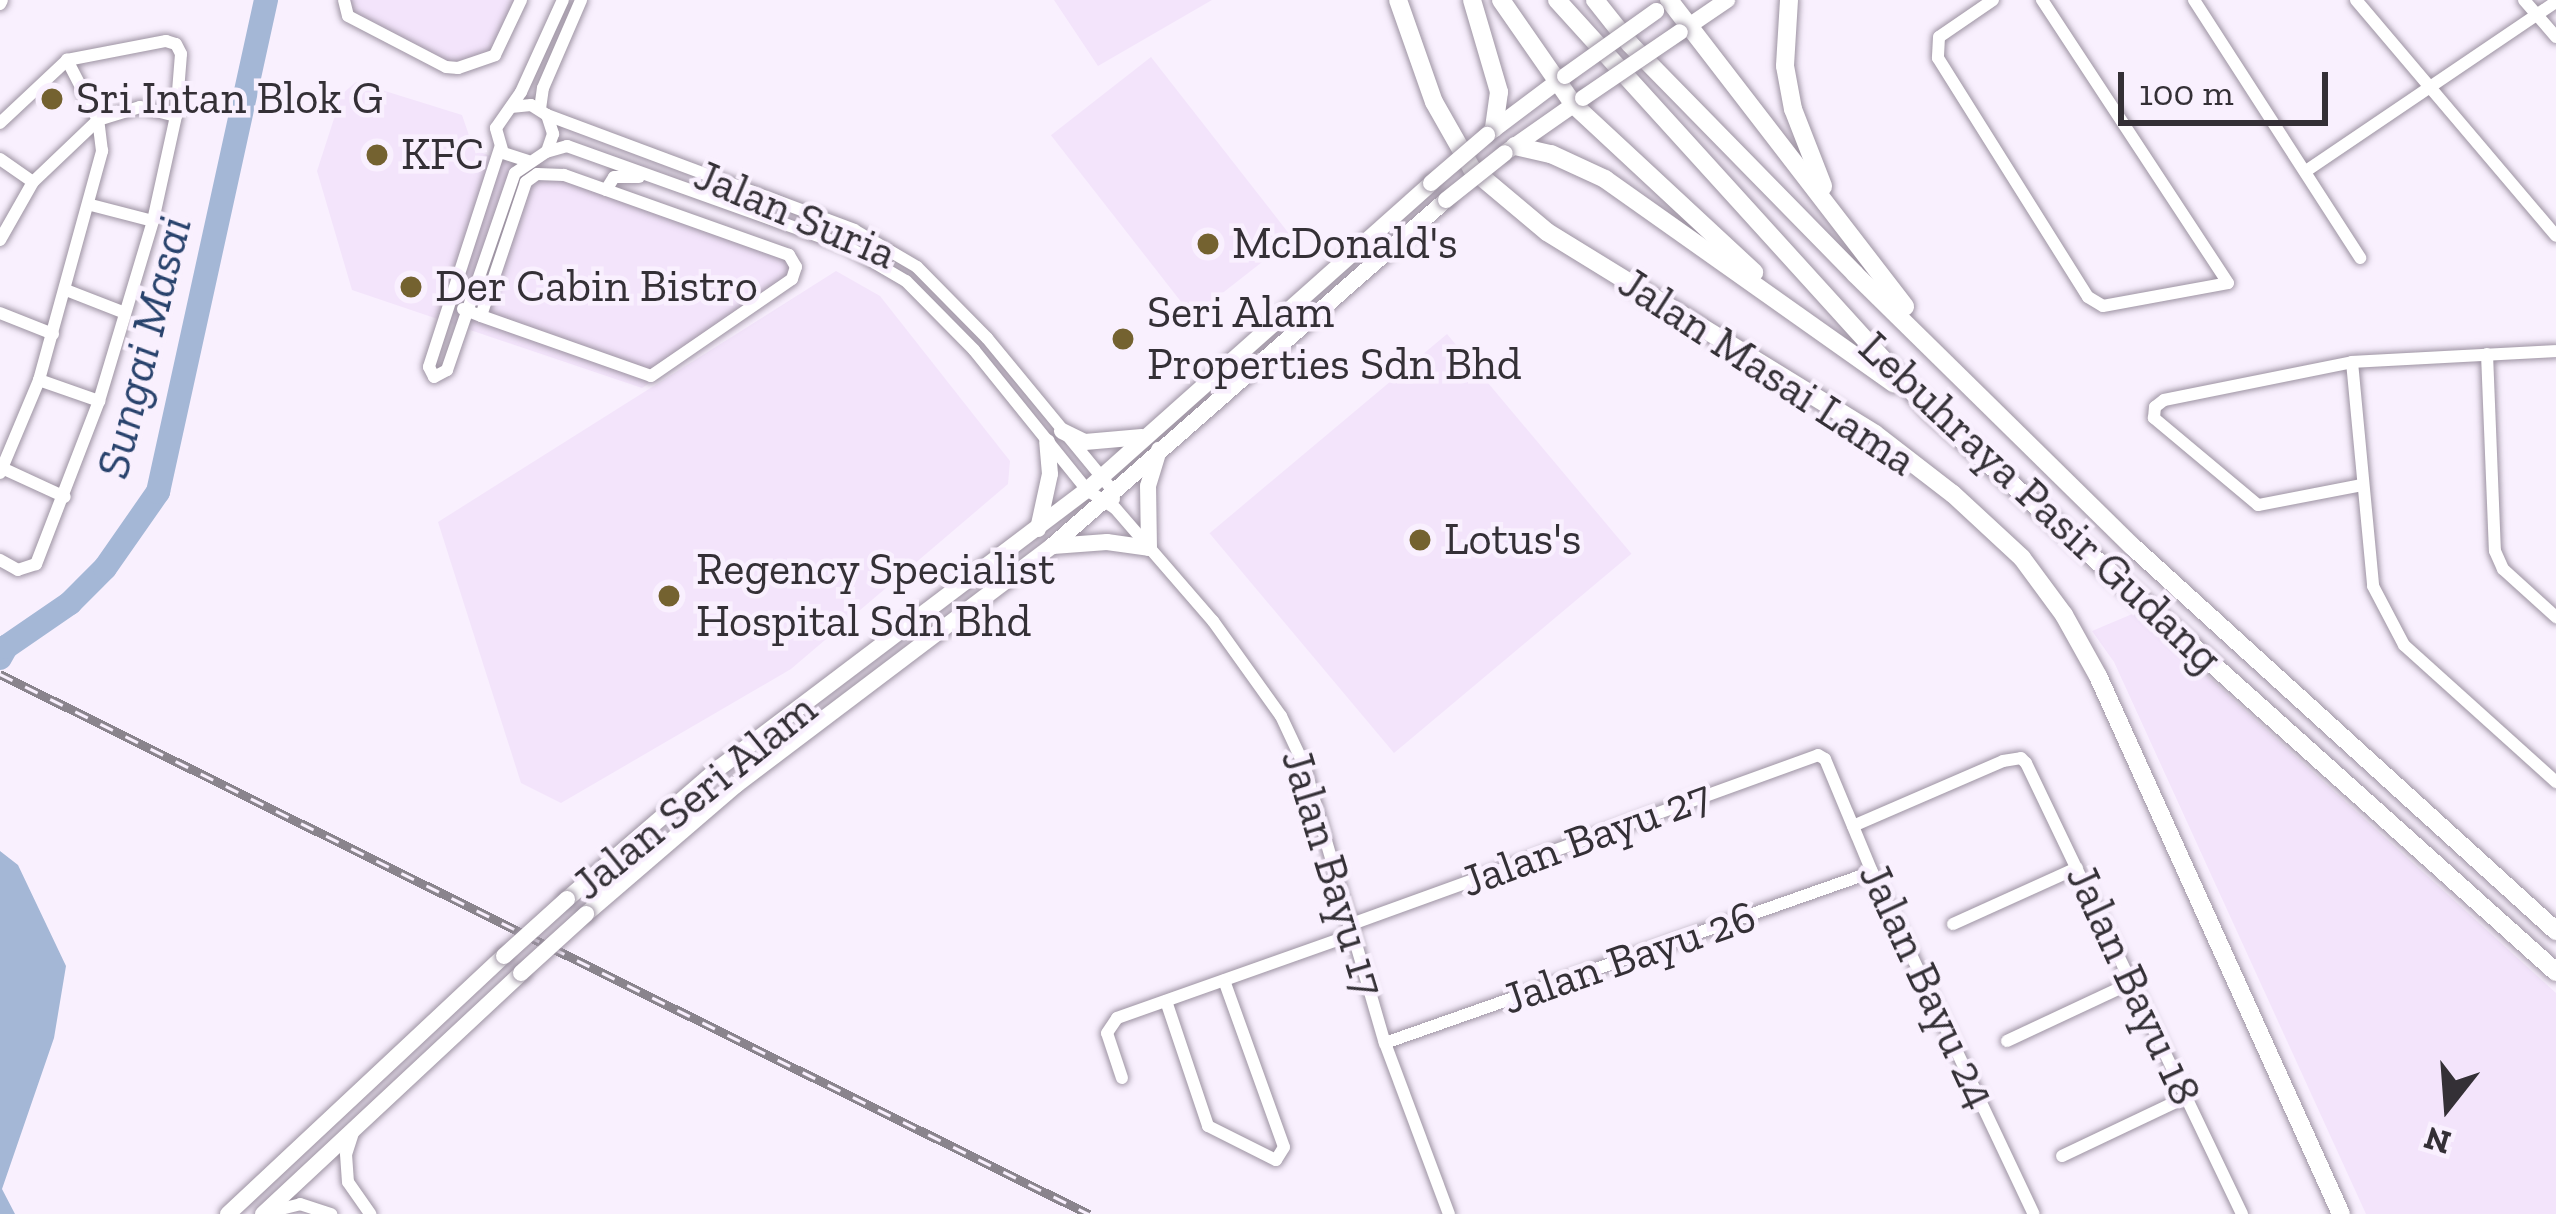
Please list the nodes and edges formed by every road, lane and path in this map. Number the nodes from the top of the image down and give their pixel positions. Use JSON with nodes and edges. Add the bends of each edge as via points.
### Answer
{"nodes":[{"id":1,"x":344,"y":0,"type":"edge"},
{"id":2,"x":521,"y":0,"type":"edge"},
{"id":3,"x":562,"y":0,"type":"edge"},
{"id":4,"x":581,"y":0,"type":"edge"},
{"id":5,"x":1398,"y":0,"type":"edge"},
{"id":6,"x":1472,"y":0,"type":"edge"},
{"id":7,"x":1501,"y":0,"type":"edge"},
{"id":8,"x":1557,"y":0,"type":"edge"},
{"id":9,"x":1594,"y":0,"type":"edge"},
{"id":10,"x":1727,"y":0,"type":"edge"},
{"id":11,"x":1789,"y":0,"type":"edge"},
{"id":12,"x":1993,"y":0,"type":"edge"},
{"id":13,"x":2042,"y":0,"type":"edge"},
{"id":14,"x":2194,"y":0,"type":"edge"},
{"id":15,"x":2356,"y":0,"type":"edge"},
{"id":16,"x":2524,"y":0,"type":"edge"},
{"id":17,"x":2556,"y":2,"type":"edge"},
{"id":18,"x":1667,"y":3,"type":"edge"},
{"id":19,"x":2538,"y":17,"type":"junction"},
{"id":20,"x":1686,"y":28,"type":"junction"},
{"id":21,"x":2556,"y":37,"type":"edge"},
{"id":22,"x":67,"y":60,"type":"junction"},
{"id":23,"x":1560,"y":80,"type":"junction"},
{"id":24,"x":2432,"y":88,"type":"junction"},
{"id":25,"x":1578,"y":102,"type":"junction"},
{"id":26,"x":512,"y":107,"type":"junction"},
{"id":27,"x":544,"y":112,"type":"junction"},
{"id":28,"x":176,"y":116,"type":"junction"},
{"id":29,"x":98,"y":120,"type":"junction"},
{"id":30,"x":0,"y":123,"type":"edge"},
{"id":31,"x":1490,"y":132,"type":"junction"},
{"id":32,"x":500,"y":148,"type":"junction"},
{"id":33,"x":1510,"y":149,"type":"junction"},
{"id":34,"x":546,"y":152,"type":"junction"},
{"id":35,"x":0,"y":159,"type":"edge"},
{"id":36,"x":529,"y":161,"type":"junction"},
{"id":37,"x":2306,"y":171,"type":"junction"},
{"id":38,"x":659,"y":179,"type":"junction"},
{"id":39,"x":33,"y":182,"type":"junction"},
{"id":40,"x":606,"y":190,"type":"junction"},
{"id":41,"x":91,"y":205,"type":"junction"},
{"id":42,"x":153,"y":220,"type":"junction"},
{"id":43,"x":2556,"y":236,"type":"edge"},
{"id":44,"x":0,"y":240,"type":"edge"},
{"id":45,"x":1858,"y":249,"type":"junction"},
{"id":46,"x":2360,"y":258,"type":"dead end"},
{"id":47,"x":66,"y":290,"type":"junction"},
{"id":48,"x":1782,"y":302,"type":"junction"},
{"id":49,"x":450,"y":304,"type":"junction"},
{"id":50,"x":125,"y":313,"type":"junction"},
{"id":51,"x":474,"y":313,"type":"junction"},
{"id":52,"x":0,"y":314,"type":"edge"},
{"id":53,"x":53,"y":334,"type":"junction"},
{"id":54,"x":1937,"y":349,"type":"junction"},
{"id":55,"x":2556,"y":351,"type":"edge"},
{"id":56,"x":2487,"y":354,"type":"junction"},
{"id":57,"x":2352,"y":362,"type":"junction"},
{"id":58,"x":39,"y":380,"type":"junction"},
{"id":59,"x":99,"y":401,"type":"junction"},
{"id":60,"x":1929,"y":410,"type":"junction"},
{"id":61,"x":1054,"y":436,"type":"junction"},
{"id":62,"x":1153,"y":443,"type":"junction"},
{"id":63,"x":1,"y":470,"type":"edge"},
{"id":64,"x":2362,"y":485,"type":"junction"},
{"id":65,"x":1103,"y":494,"type":"junction"},
{"id":66,"x":65,"y":497,"type":"junction"},
{"id":67,"x":1038,"y":530,"type":"junction"},
{"id":68,"x":1052,"y":546,"type":"junction"},
{"id":69,"x":1149,"y":548,"type":"junction"},
{"id":70,"x":0,"y":560,"type":"edge"},
{"id":71,"x":2556,"y":617,"type":"edge"},
{"id":72,"x":1822,"y":757,"type":"joint"},
{"id":73,"x":2556,"y":782,"type":"edge"},
{"id":74,"x":1853,"y":826,"type":"junction"},
{"id":75,"x":2077,"y":868,"type":"junction"},
{"id":76,"x":1872,"y":872,"type":"junction"},
{"id":77,"x":1953,"y":924,"type":"dead end"},
{"id":78,"x":1351,"y":930,"type":"junction"},
{"id":79,"x":2556,"y":931,"type":"edge"},
{"id":80,"x":2556,"y":972,"type":"edge"},
{"id":81,"x":1224,"y":980,"type":"junction"},
{"id":82,"x":2133,"y":982,"type":"junction"},
{"id":83,"x":1166,"y":1001,"type":"junction"},
{"id":84,"x":2007,"y":1041,"type":"dead end"},
{"id":85,"x":1385,"y":1043,"type":"junction"},
{"id":86,"x":1122,"y":1078,"type":"dead end"},
{"id":87,"x":2186,"y":1096,"type":"junction"},
{"id":88,"x":355,"y":1126,"type":"junction"},
{"id":89,"x":2062,"y":1156,"type":"dead end"},
{"id":90,"x":228,"y":1214,"type":"edge"},
{"id":91,"x":263,"y":1214,"type":"edge"},
{"id":92,"x":331,"y":1214,"type":"edge"},
{"id":93,"x":370,"y":1214,"type":"edge"},
{"id":94,"x":1449,"y":1214,"type":"edge"},
{"id":95,"x":2034,"y":1214,"type":"edge"},
{"id":96,"x":2242,"y":1214,"type":"edge"},
{"id":97,"x":2341,"y":1214,"type":"edge"}],
"edges":[{"from":1,"to":2,"type":"street","via":[[348,16],[446,67],[496,55]]},
{"from":3,"to":26,"type":"street"},
{"from":4,"to":27,"type":"street","via":[[543,88]]},
{"from":5,"to":97,"type":"main road","name":"Jalan Masai Lama","via":[[1434,102],[1472,169],[1547,232],[1875,434],[2022,559],[2098,676]]},
{"from":6,"to":31,"type":"main road","via":[[1499,92]]},
{"from":7,"to":23,"type":"main road"},
{"from":8,"to":60,"type":"main road","name":"Lebuhraya Pasir Gudang"},
{"from":9,"to":54,"type":"main road","name":"Lebuhraya Pasir Gudang"},
{"from":10,"to":20,"type":"main road","name":"Jalan Seri Alam"},
{"from":11,"to":45,"type":"main road","via":[[1783,54],[1793,109],[1819,180]]},
{"from":12,"to":13,"type":"street","via":[[1940,37],[1938,58],[2088,297],[2103,306],[2228,283]]},
{"from":14,"to":37,"type":"street"},
{"from":15,"to":24,"type":"street"},
{"from":16,"to":19,"type":"street"},
{"from":17,"to":19,"type":"street"},
{"from":18,"to":20,"type":"main road"},
{"from":18,"to":23,"type":"main road","name":"Jalan Seri Alam","bridge":true},
{"from":19,"to":21,"type":"street"},
{"from":19,"to":24,"type":"street"},
{"from":20,"to":25,"type":"main road","name":"Jalan Seri Alam","bridge":true},
{"from":20,"to":45,"type":"main road"},
{"from":22,"to":28,"type":"street","via":[[176,44]]},
{"from":22,"to":29,"type":"street"},
{"from":22,"to":30,"type":"street"},
{"from":23,"to":25,"type":"main road"},
{"from":23,"to":31,"type":"main road","name":"Jalan Seri Alam"},
{"from":24,"to":37,"type":"street"},
{"from":24,"to":43,"type":"street"},
{"from":25,"to":33,"type":"main road","name":"Jalan Seri Alam"},
{"from":25,"to":48,"type":"main road"},
{"from":26,"to":27,"type":"street"},
{"from":26,"to":32,"type":"street","via":[[496,128]]},
{"from":27,"to":34,"type":"street","via":[[553,134]]},
{"from":27,"to":61,"type":"street","name":"Jalan Suria","via":[[854,230],[917,267],[986,338]]},
{"from":28,"to":29,"type":"street","via":[[140,107]]},
{"from":28,"to":42,"type":"street"},
{"from":29,"to":39,"type":"street"},
{"from":29,"to":41,"type":"street","via":[[102,151]]},
{"from":31,"to":62,"type":"main road","name":"Jalan Seri Alam","bridge":true},
{"from":32,"to":36,"type":"street"},
{"from":32,"to":49,"type":"street"},
{"from":33,"to":48,"type":"main road","via":[[1551,154],[1605,179]]},
{"from":33,"to":62,"type":"main road","name":"Jalan Seri Alam","bridge":true},
{"from":34,"to":36,"type":"street"},
{"from":34,"to":38,"type":"street","name":"Jalan Suria","via":[[567,146]]},
{"from":35,"to":39,"type":"street"},
{"from":36,"to":51,"type":"street","via":[[514,173]]},
{"from":37,"to":46,"type":"street"},
{"from":38,"to":40,"type":"street","via":[[619,175]]},
{"from":38,"to":61,"type":"street","name":"Jalan Suria","via":[[846,246],[906,281]]},
{"from":39,"to":44,"type":"street"},
{"from":40,"to":51,"type":"street","via":[[564,175],[526,182]]},
{"from":40,"to":51,"type":"street","via":[[789,255],[792,279],[651,376]]},
{"from":41,"to":42,"type":"street"},
{"from":41,"to":47,"type":"street"},
{"from":42,"to":50,"type":"street"},
{"from":45,"to":54,"type":"main road"},
{"from":47,"to":50,"type":"street"},
{"from":47,"to":53,"type":"street"},
{"from":48,"to":60,"type":"main road"},
{"from":49,"to":51,"type":"street"},
{"from":49,"to":51,"type":"street","via":[[429,367],[434,376],[446,370]]},
{"from":50,"to":59,"type":"street"},
{"from":52,"to":53,"type":"street"},
{"from":53,"to":58,"type":"street"},
{"from":54,"to":79,"type":"main road","name":"Lebuhraya Pasir Gudang","via":[[2132,546]]},
{"from":55,"to":56,"type":"street"},
{"from":56,"to":57,"type":"street"},
{"from":56,"to":71,"type":"street","via":[[2495,551],[2503,569]]},
{"from":57,"to":64,"type":"street"},
{"from":57,"to":64,"type":"street","via":[[2164,400],[2154,418],[2258,505]]},
{"from":58,"to":59,"type":"street"},
{"from":58,"to":63,"type":"street"},
{"from":59,"to":66,"type":"street"},
{"from":60,"to":80,"type":"main road","name":"Lebuhraya Pasir Gudang"},
{"from":61,"to":62,"type":"main road"},
{"from":61,"to":65,"type":"street","name":"Jalan Suria"},
{"from":61,"to":67,"type":"main road"},
{"from":62,"to":65,"type":"main road","name":"Jalan Seri Alam"},
{"from":62,"to":69,"type":"main road"},
{"from":63,"to":66,"type":"street"},
{"from":64,"to":73,"type":"street","via":[[2373,586],[2404,645]]},
{"from":65,"to":67,"type":"main road","name":"Jalan Seri Alam"},
{"from":65,"to":68,"type":"main road","name":"Jalan Seri Alam"},
{"from":65,"to":69,"type":"street","name":"Jalan Bayu 17"},
{"from":66,"to":70,"type":"street","via":[[29,570]]},
{"from":67,"to":90,"type":"main road","name":"Jalan Seri Alam","bridge":true,"via":[[719,768]]},
{"from":68,"to":69,"type":"main road"},
{"from":68,"to":88,"type":"main road","name":"Jalan Seri Alam","bridge":true,"via":[[736,785]]},
{"from":69,"to":78,"type":"street","name":"Jalan Bayu 17","via":[[1282,716]]},
{"from":72,"to":74,"type":"street","name":"Jalan Bayu 24"},
{"from":72,"to":78,"type":"street","name":"Jalan Bayu 27"},
{"from":74,"to":75,"type":"street","name":"Jalan Bayu 18","via":[[2021,758]]},
{"from":74,"to":76,"type":"street","name":"Jalan Bayu 24"},
{"from":75,"to":77,"type":"street"},
{"from":75,"to":82,"type":"street","name":"Jalan Bayu 18"},
{"from":76,"to":85,"type":"street","name":"Jalan Bayu 26"},
{"from":76,"to":95,"type":"street","name":"Jalan Bayu 24"},
{"from":78,"to":81,"type":"street","name":"Jalan Bayu 27"},
{"from":78,"to":85,"type":"street","name":"Jalan Bayu 17"},
{"from":81,"to":83,"type":"street","name":"Jalan Bayu 27"},
{"from":81,"to":83,"type":"street","via":[[1284,1147],[1276,1160],[1208,1126]]},
{"from":82,"to":84,"type":"street"},
{"from":82,"to":87,"type":"street","name":"Jalan Bayu 18"},
{"from":83,"to":86,"type":"street","name":"Jalan Bayu 27","via":[[1108,1027]]},
{"from":85,"to":94,"type":"street","name":"Jalan Bayu 17"},
{"from":87,"to":89,"type":"street"},
{"from":87,"to":96,"type":"street","name":"Jalan Bayu 18"},
{"from":88,"to":91,"type":"main road","name":"Jalan Seri Alam"},
{"from":88,"to":93,"type":"street","via":[[348,1182]]},
{"from":91,"to":92,"type":"street","via":[[300,1204]]}]}
